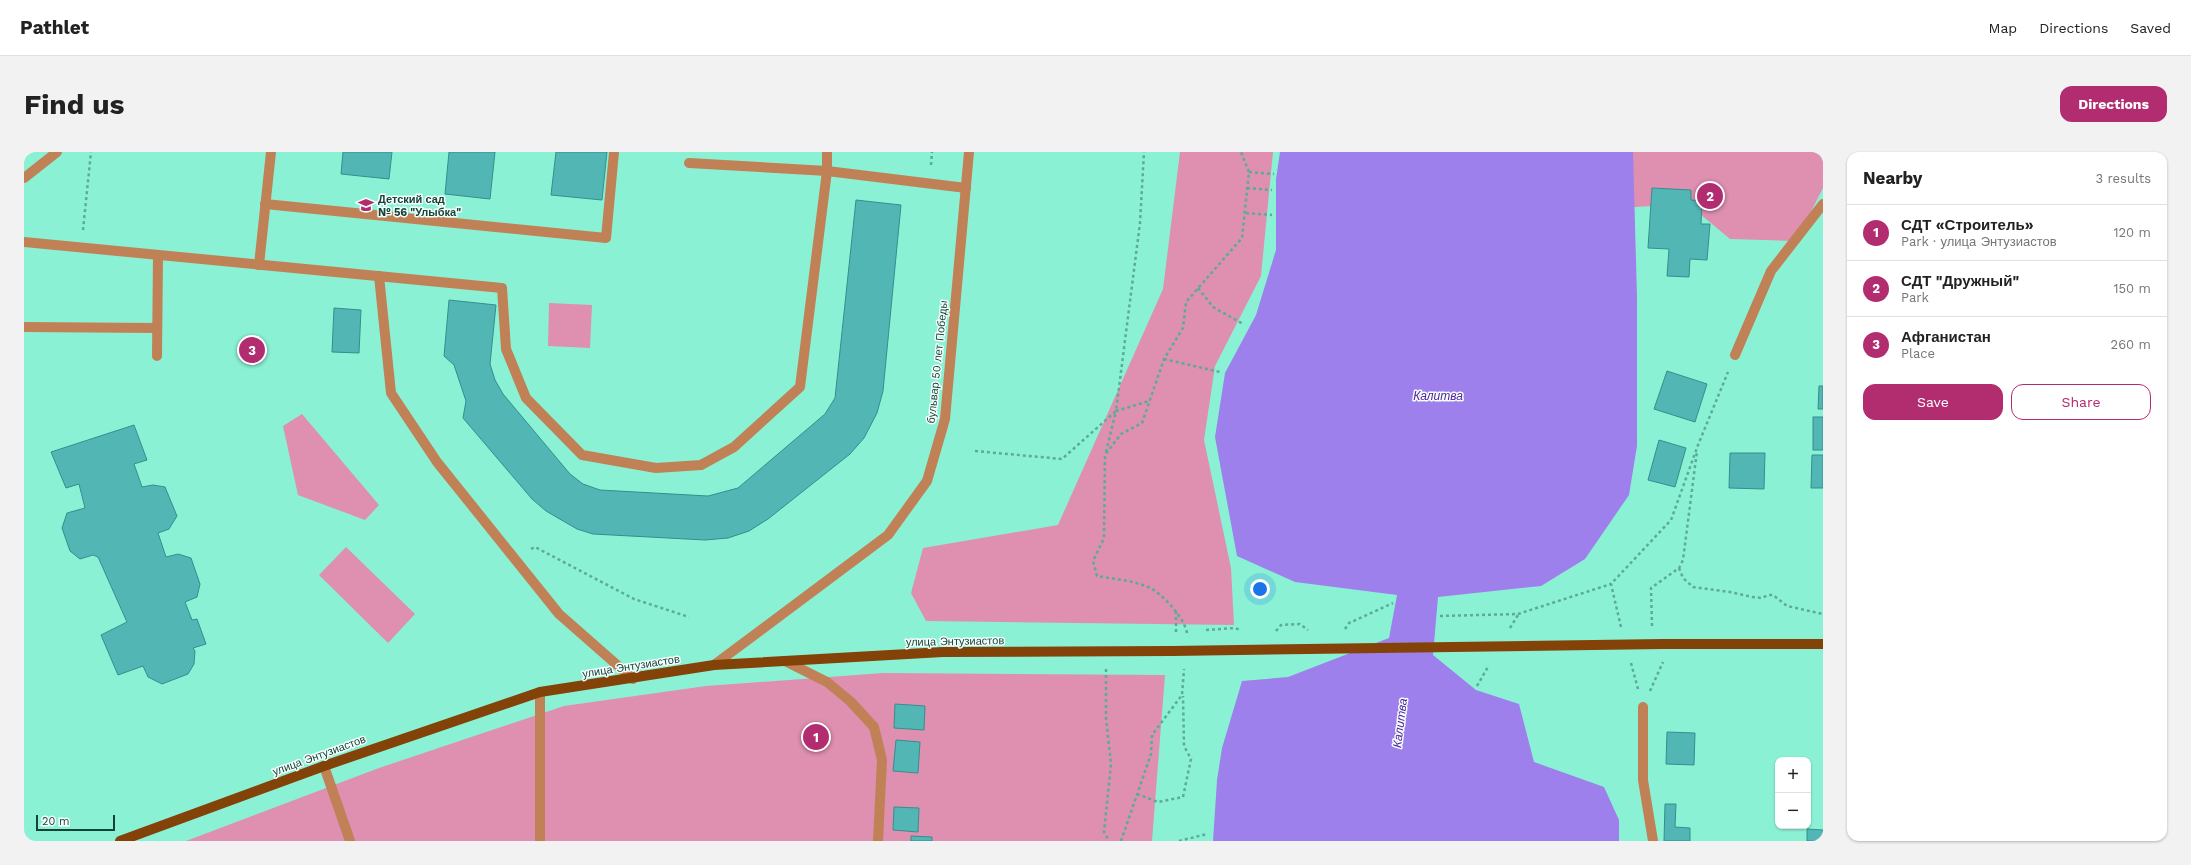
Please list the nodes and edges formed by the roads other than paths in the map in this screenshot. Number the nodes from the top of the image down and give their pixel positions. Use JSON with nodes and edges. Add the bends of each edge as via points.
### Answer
{"nodes":[{"id":1,"x":57,"y":152,"type":"edge"},
{"id":2,"x":271,"y":152,"type":"edge"},
{"id":3,"x":614,"y":152,"type":"edge"},
{"id":4,"x":827,"y":152,"type":"edge"},
{"id":5,"x":969,"y":152,"type":"edge"},
{"id":6,"x":690,"y":163,"type":"dead end"},
{"id":7,"x":827,"y":171,"type":"junction"},
{"id":8,"x":24,"y":178,"type":"edge"},
{"id":9,"x":966,"y":188,"type":"junction"},
{"id":10,"x":265,"y":204,"type":"junction"},
{"id":11,"x":1823,"y":204,"type":"edge"},
{"id":12,"x":24,"y":242,"type":"edge"},
{"id":13,"x":158,"y":255,"type":"junction"},
{"id":14,"x":259,"y":265,"type":"junction"},
{"id":15,"x":379,"y":276,"type":"junction"},
{"id":16,"x":24,"y":327,"type":"edge"},
{"id":17,"x":157,"y":328,"type":"junction"},
{"id":18,"x":1734,"y":355,"type":"road end"},
{"id":19,"x":157,"y":356,"type":"dead end"},
{"id":20,"x":1823,"y":644,"type":"edge"},
{"id":21,"x":787,"y":662,"type":"junction"},
{"id":22,"x":714,"y":665,"type":"junction"},
{"id":23,"x":633,"y":679,"type":"junction"},
{"id":24,"x":540,"y":692,"type":"junction"},
{"id":25,"x":1643,"y":707,"type":"road end"},
{"id":26,"x":324,"y":766,"type":"junction"},
{"id":27,"x":120,"y":841,"type":"edge"},
{"id":28,"x":350,"y":841,"type":"edge"},
{"id":29,"x":540,"y":841,"type":"edge"},
{"id":30,"x":878,"y":841,"type":"edge"},
{"id":31,"x":1653,"y":841,"type":"edge"}],
"edges":[{"from":1,"to":8,"type":"street"},
{"from":2,"to":10,"type":"street"},
{"from":3,"to":10,"type":"street","via":[[606,238]]},
{"from":4,"to":7,"type":"street"},
{"from":5,"to":9,"type":"street","name":"бульвар 50 лет Победы"},
{"from":6,"to":7,"type":"street"},
{"from":7,"to":9,"type":"street"},
{"from":7,"to":15,"type":"street","via":[[800,387],[734,447],[702,465],[656,468],[582,455],[526,398],[506,349],[502,288]]},
{"from":9,"to":22,"type":"street","name":"бульвар 50 лет Победы","via":[[945,419],[927,481],[888,535]]},
{"from":10,"to":14,"type":"street"},
{"from":11,"to":18,"type":"street","via":[[1771,271]]},
{"from":12,"to":13,"type":"street"},
{"from":13,"to":14,"type":"street"},
{"from":13,"to":17,"type":"street"},
{"from":14,"to":15,"type":"street"},
{"from":15,"to":23,"type":"street","via":[[391,393],[437,462],[559,614]]},
{"from":16,"to":17,"type":"street"},
{"from":17,"to":19,"type":"street"},
{"from":20,"to":21,"type":"main road","name":"улица Энтузиастов","bridge":true,"via":[[943,652]]},
{"from":21,"to":22,"type":"main road","name":"улица Энтузиастов"},
{"from":21,"to":30,"type":"street","via":[[827,682],[850,701],[874,727],[882,760]]},
{"from":22,"to":23,"type":"main road","name":"улица Энтузиастов"},
{"from":23,"to":24,"type":"main road","name":"улица Энтузиастов"},
{"from":24,"to":26,"type":"main road","name":"улица Энтузиастов"},
{"from":24,"to":29,"type":"street"},
{"from":25,"to":31,"type":"street","via":[[1643,780]]},
{"from":26,"to":27,"type":"main road","name":"улица Энтузиастов"},
{"from":26,"to":28,"type":"street"}]}
